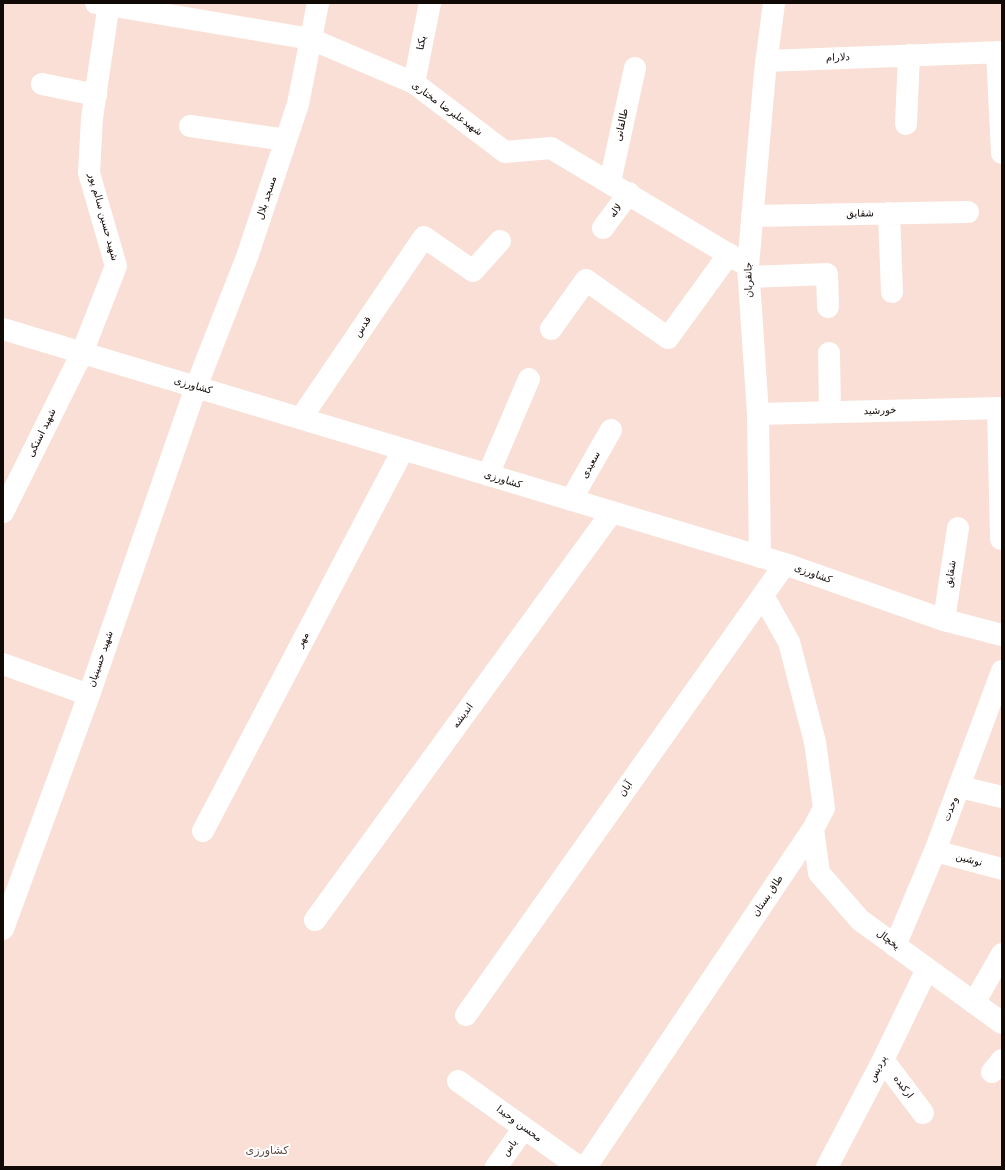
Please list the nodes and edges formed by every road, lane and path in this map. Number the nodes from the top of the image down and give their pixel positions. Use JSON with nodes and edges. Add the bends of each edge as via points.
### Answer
{"nodes":[{"id":1,"x":318,"y":3,"type":"edge"},
{"id":2,"x":430,"y":3,"type":"edge"},
{"id":3,"x":774,"y":3,"type":"edge"},
{"id":4,"x":105,"y":4,"type":"edge"},
{"id":5,"x":311,"y":39,"type":"junction"},
{"id":6,"x":999,"y":52,"type":"edge"},
{"id":7,"x":909,"y":55,"type":"junction"},
{"id":8,"x":766,"y":61,"type":"junction"},
{"id":9,"x":635,"y":68,"type":"dead end"},
{"id":10,"x":414,"y":83,"type":"junction"},
{"id":11,"x":42,"y":84,"type":"dead end"},
{"id":12,"x":96,"y":95,"type":"junction"},
{"id":13,"x":906,"y":124,"type":"dead end"},
{"id":14,"x":190,"y":126,"type":"dead end"},
{"id":15,"x":286,"y":140,"type":"junction"},
{"id":16,"x":1002,"y":152,"type":"edge"},
{"id":17,"x":610,"y":182,"type":"junction"},
{"id":18,"x":629,"y":193,"type":"junction"},
{"id":19,"x":968,"y":212,"type":"dead end"},
{"id":20,"x":889,"y":213,"type":"junction"},
{"id":21,"x":752,"y":216,"type":"junction"},
{"id":22,"x":603,"y":228,"type":"dead end"},
{"id":23,"x":500,"y":241,"type":"dead end"},
{"id":24,"x":729,"y":254,"type":"junction"},
{"id":25,"x":748,"y":271,"type":"junction"},
{"id":26,"x":892,"y":292,"type":"dead end"},
{"id":27,"x":828,"y":307,"type":"dead end"},
{"id":28,"x":3,"y":329,"type":"edge"},
{"id":29,"x":551,"y":329,"type":"dead end"},
{"id":30,"x":82,"y":353,"type":"junction"},
{"id":31,"x":829,"y":353,"type":"dead end"},
{"id":32,"x":529,"y":379,"type":"dead end"},
{"id":33,"x":196,"y":387,"type":"junction"},
{"id":34,"x":1000,"y":408,"type":"edge"},
{"id":35,"x":830,"y":412,"type":"junction"},
{"id":36,"x":758,"y":414,"type":"junction"},
{"id":37,"x":301,"y":418,"type":"junction"},
{"id":38,"x":611,"y":430,"type":"dead end"},
{"id":39,"x":403,"y":450,"type":"junction"},
{"id":40,"x":488,"y":475,"type":"junction"},
{"id":41,"x":571,"y":500,"type":"junction"},
{"id":42,"x":3,"y":512,"type":"edge"},
{"id":43,"x":612,"y":512,"type":"junction"},
{"id":44,"x":958,"y":528,"type":"dead end"},
{"id":45,"x":1002,"y":539,"type":"edge"},
{"id":46,"x":760,"y":557,"type":"junction"},
{"id":47,"x":785,"y":564,"type":"junction"},
{"id":48,"x":763,"y":596,"type":"junction"},
{"id":49,"x":944,"y":620,"type":"junction"},
{"id":50,"x":1002,"y":635,"type":"edge"},
{"id":51,"x":3,"y":664,"type":"edge"},
{"id":52,"x":1002,"y":671,"type":"edge"},
{"id":53,"x":89,"y":694,"type":"junction"},
{"id":54,"x":960,"y":787,"type":"junction"},
{"id":55,"x":1002,"y":797,"type":"edge"},
{"id":56,"x":813,"y":829,"type":"junction"},
{"id":57,"x":203,"y":831,"type":"dead end"},
{"id":58,"x":935,"y":851,"type":"junction"},
{"id":59,"x":1002,"y":869,"type":"edge"},
{"id":60,"x":315,"y":920,"type":"dead end"},
{"id":61,"x":3,"y":929,"type":"edge"},
{"id":62,"x":895,"y":946,"type":"junction"},
{"id":63,"x":1002,"y":954,"type":"edge"},
{"id":64,"x":926,"y":969,"type":"junction"},
{"id":65,"x":974,"y":1003,"type":"junction"},
{"id":66,"x":466,"y":1014,"type":"dead end"},
{"id":67,"x":1002,"y":1023,"type":"edge"},
{"id":68,"x":883,"y":1060,"type":"junction"},
{"id":69,"x":458,"y":1081,"type":"dead end"},
{"id":70,"x":923,"y":1113,"type":"dead end"},
{"id":71,"x":524,"y":1128,"type":"junction"},
{"id":72,"x":496,"y":1167,"type":"edge"},
{"id":73,"x":579,"y":1167,"type":"edge"},
{"id":74,"x":586,"y":1167,"type":"edge"},
{"id":75,"x":827,"y":1167,"type":"edge"}],
"edges":[{"from":1,"to":5,"type":"street","name":"مسجد بلال"},
{"from":2,"to":10,"type":"street","name":"یکتا"},
{"from":3,"to":8,"type":"street","name":"جانقربان"},
{"from":4,"to":5,"type":"street","name":"شهیدعلیرضا مختاری"},
{"from":4,"to":12,"type":"street","name":"شهید حسین سالم پور"},
{"from":5,"to":10,"type":"street","name":"شهیدعلیرضا مختاری"},
{"from":5,"to":15,"type":"street","name":"مسجد بلال","via":[[298,104]]},
{"from":6,"to":7,"type":"street","name":"دلارام"},
{"from":6,"to":16,"type":"street"},
{"from":7,"to":8,"type":"street","name":"دلارام"},
{"from":7,"to":13,"type":"street"},
{"from":8,"to":21,"type":"street","name":"جانقربان"},
{"from":9,"to":17,"type":"street","name":"طالقانی"},
{"from":10,"to":17,"type":"street","name":"شهیدعلیرضا مختاری","via":[[505,152],[551,148]]},
{"from":11,"to":12,"type":"street"},
{"from":12,"to":30,"type":"street","name":"شهید حسین سالم پور","via":[[89,173],[116,266]]},
{"from":14,"to":15,"type":"street"},
{"from":15,"to":33,"type":"street","name":"مسجد بلال","via":[[247,257]]},
{"from":17,"to":18,"type":"street","name":"شهیدعلیرضا مختاری"},
{"from":18,"to":22,"type":"street","name":"لاله"},
{"from":18,"to":24,"type":"street","name":"شهیدعلیرضا مختاری"},
{"from":19,"to":20,"type":"street","name":"شقایق"},
{"from":20,"to":21,"type":"street","name":"شقایق"},
{"from":20,"to":26,"type":"street"},
{"from":21,"to":25,"type":"street","name":"جانقربان"},
{"from":23,"to":37,"type":"street","name":"قدس","via":[[473,271],[424,237]]},
{"from":24,"to":25,"type":"street","name":"شهیدعلیرضا مختاری"},
{"from":24,"to":29,"type":"street","via":[[668,338],[586,280]]},
{"from":25,"to":27,"type":"street","via":[[827,274]]},
{"from":25,"to":36,"type":"street","name":"جانقربان"},
{"from":28,"to":30,"type":"street","name":"کشاورزی"},
{"from":30,"to":33,"type":"street","name":"کشاورزی"},
{"from":30,"to":42,"type":"street","name":"شهید استکی"},
{"from":31,"to":35,"type":"street"},
{"from":32,"to":40,"type":"street"},
{"from":33,"to":37,"type":"street","name":"کشاورزی"},
{"from":33,"to":53,"type":"street","name":"شهید حسینیان"},
{"from":34,"to":35,"type":"street","name":"خورشید"},
{"from":34,"to":45,"type":"street"},
{"from":35,"to":36,"type":"street","name":"خورشید"},
{"from":36,"to":46,"type":"street","name":"جانقربان"},
{"from":37,"to":39,"type":"street","name":"کشاورزی"},
{"from":38,"to":41,"type":"street","name":"سعیدی"},
{"from":39,"to":40,"type":"street","name":"کشاورزی"},
{"from":39,"to":57,"type":"street","name":"مهر"},
{"from":40,"to":41,"type":"street","name":"کشاورزی"},
{"from":41,"to":43,"type":"street","name":"کشاورزی"},
{"from":43,"to":46,"type":"street","name":"کشاورزی"},
{"from":43,"to":60,"type":"street","name":"اندیشه"},
{"from":44,"to":49,"type":"street","name":"شقایق"},
{"from":46,"to":47,"type":"street","name":"کشاورزی"},
{"from":47,"to":48,"type":"street","name":"آبان"},
{"from":47,"to":49,"type":"street","name":"کشاورزی"},
{"from":48,"to":56,"type":"street","name":"طاق بستان","via":[[789,642],[815,742],[824,808]]},
{"from":48,"to":66,"type":"street","name":"آبان"},
{"from":49,"to":50,"type":"street","name":"کشاورزی"},
{"from":51,"to":53,"type":"street"},
{"from":52,"to":54,"type":"street","name":"وحدت"},
{"from":53,"to":61,"type":"street","name":"شهید حسینیان"},
{"from":54,"to":55,"type":"street"},
{"from":54,"to":58,"type":"street","name":"وحدت"},
{"from":56,"to":62,"type":"street","name":"یخچال","via":[[819,873],[860,920]]},
{"from":56,"to":74,"type":"street","name":"طاق بستان"},
{"from":58,"to":59,"type":"street","name":"نوشین"},
{"from":58,"to":62,"type":"street","name":"وحدت"},
{"from":62,"to":64,"type":"street","name":"یخچال"},
{"from":63,"to":65,"type":"street"},
{"from":64,"to":65,"type":"street","name":"یخچال"},
{"from":64,"to":68,"type":"street","name":"پردیس"},
{"from":65,"to":67,"type":"street","name":"یخچال"},
{"from":68,"to":70,"type":"street","name":"ارکیده"},
{"from":68,"to":75,"type":"street","name":"پردیس"},
{"from":69,"to":71,"type":"street","name":"محسن وحیدا"},
{"from":71,"to":72,"type":"street","name":"یاس"},
{"from":71,"to":73,"type":"street","name":"محسن وحیدا"}]}
